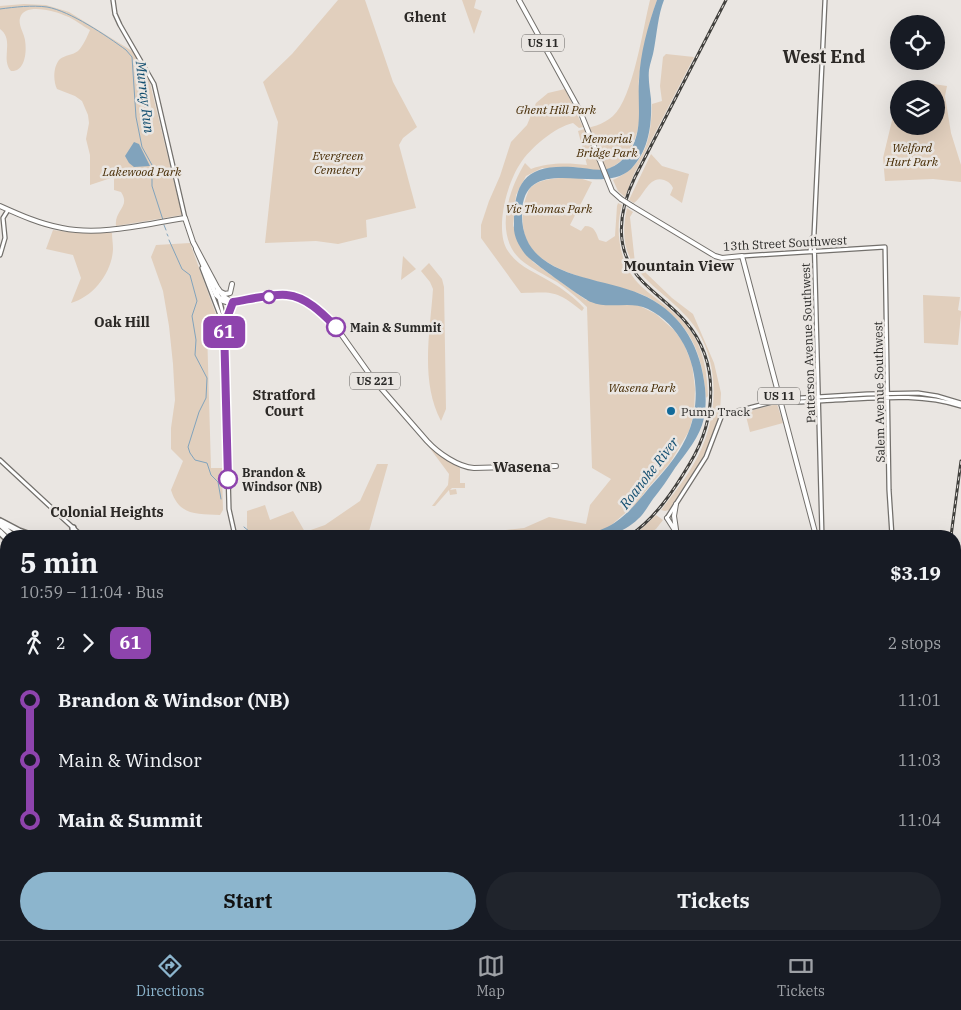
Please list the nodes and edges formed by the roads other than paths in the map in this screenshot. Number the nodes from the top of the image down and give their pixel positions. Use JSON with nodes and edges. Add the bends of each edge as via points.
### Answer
{"nodes":[{"id":1,"x":113,"y":0,"type":"edge"},
{"id":2,"x":519,"y":0,"type":"edge"},
{"id":3,"x":825,"y":0,"type":"edge"},
{"id":4,"x":0,"y":206,"type":"edge"},
{"id":5,"x":8,"y":210,"type":"junction"},
{"id":6,"x":185,"y":218,"type":"junction"},
{"id":7,"x":814,"y":232,"type":"junction"},
{"id":8,"x":884,"y":247,"type":"joint"},
{"id":9,"x":196,"y":249,"type":"junction"},
{"id":10,"x":814,"y":251,"type":"junction"},
{"id":11,"x":806,"y":252,"type":"junction"},
{"id":12,"x":0,"y":255,"type":"edge"},
{"id":13,"x":742,"y":256,"type":"junction"},
{"id":14,"x":198,"y":257,"type":"junction"},
{"id":15,"x":232,"y":284,"type":"dead end"},
{"id":16,"x":218,"y":289,"type":"junction"},
{"id":17,"x":220,"y":300,"type":"junction"},
{"id":18,"x":233,"y":302,"type":"junction"},
{"id":19,"x":224,"y":326,"type":"junction"},
{"id":20,"x":888,"y":395,"type":"junction"},
{"id":21,"x":818,"y":397,"type":"junction"},
{"id":22,"x":780,"y":400,"type":"junction"},
{"id":23,"x":818,"y":401,"type":"junction"},
{"id":24,"x":960,"y":404,"type":"edge"},
{"id":25,"x":0,"y":460,"type":"edge"},
{"id":26,"x":556,"y":466,"type":"dead end"},
{"id":27,"x":676,"y":504,"type":"junction"},
{"id":28,"x":667,"y":518,"type":"joint"},
{"id":29,"x":0,"y":523,"type":"edge"},
{"id":30,"x":73,"y":528,"type":"joint"},
{"id":31,"x":16,"y":530,"type":"edge"},
{"id":32,"x":75,"y":530,"type":"edge"},
{"id":33,"x":233,"y":530,"type":"edge"},
{"id":34,"x":674,"y":530,"type":"edge"},
{"id":35,"x":675,"y":530,"type":"edge"},
{"id":36,"x":814,"y":530,"type":"edge"},
{"id":37,"x":822,"y":530,"type":"edge"},
{"id":38,"x":892,"y":530,"type":"edge"}],
"edges":[{"from":1,"to":6,"type":"main road","via":[[120,26],[154,84]]},
{"from":2,"to":13,"type":"main road","name":"13th Street Southwest","number":"US 11","bridge":true,"via":[[585,121],[615,194],[715,256]]},
{"from":3,"to":7,"type":"main road","name":"Patterson Avenue Southwest"},
{"from":4,"to":5,"type":"main road"},
{"from":5,"to":6,"type":"main road","via":[[48,225],[80,230],[113,229]]},
{"from":5,"to":12,"type":"main road","via":[[3,218],[5,238]]},
{"from":6,"to":9,"type":"main road"},
{"from":7,"to":10,"type":"main road","name":"Patterson Avenue Southwest"},
{"from":7,"to":11,"type":"main road","via":[[811,250]]},
{"from":8,"to":10,"type":"main road","name":"13th Street Southwest"},
{"from":8,"to":20,"type":"main road","name":"Salem Avenue Southwest"},
{"from":9,"to":14,"type":"main road"},
{"from":9,"to":16,"type":"main road"},
{"from":10,"to":11,"type":"main road","name":"13th Street Southwest"},
{"from":10,"to":21,"type":"main road","name":"Patterson Avenue Southwest"},
{"from":11,"to":13,"type":"main road","name":"13th Street Southwest"},
{"from":13,"to":22,"type":"main road","number":"US 11"},
{"from":14,"to":17,"type":"main road"},
{"from":14,"to":19,"type":"main road"},
{"from":15,"to":16,"type":"main road","via":[[230,293]]},
{"from":16,"to":17,"type":"main road"},
{"from":16,"to":18,"type":"main road"},
{"from":17,"to":18,"type":"main road","number":"US 221"},
{"from":17,"to":19,"type":"main road"},
{"from":18,"to":19,"type":"main road"},
{"from":18,"to":26,"type":"main road","number":"US 221","via":[[284,294],[306,302],[336,327],[373,379],[431,445],[461,465],[474,468]]},
{"from":19,"to":33,"type":"main road","via":[[229,509]]},
{"from":20,"to":21,"type":"main road"},
{"from":20,"to":23,"type":"main road"},
{"from":20,"to":24,"type":"main road","via":[[925,394]]},
{"from":20,"to":38,"type":"main road","name":"Salem Avenue Southwest"},
{"from":21,"to":22,"type":"main road"},
{"from":21,"to":23,"type":"main road","name":"Patterson Avenue Southwest"},
{"from":22,"to":23,"type":"main road"},
{"from":22,"to":27,"type":"main road","via":[[722,415],[706,457]]},
{"from":22,"to":36,"type":"main road","number":"US 11"},
{"from":23,"to":37,"type":"main road","name":"Patterson Avenue Southwest"},
{"from":25,"to":30,"type":"main road"},
{"from":27,"to":28,"type":"main road"},
{"from":27,"to":35,"type":"main road"},
{"from":28,"to":34,"type":"main road"},
{"from":29,"to":31,"type":"highway"},
{"from":30,"to":32,"type":"main road"}]}
